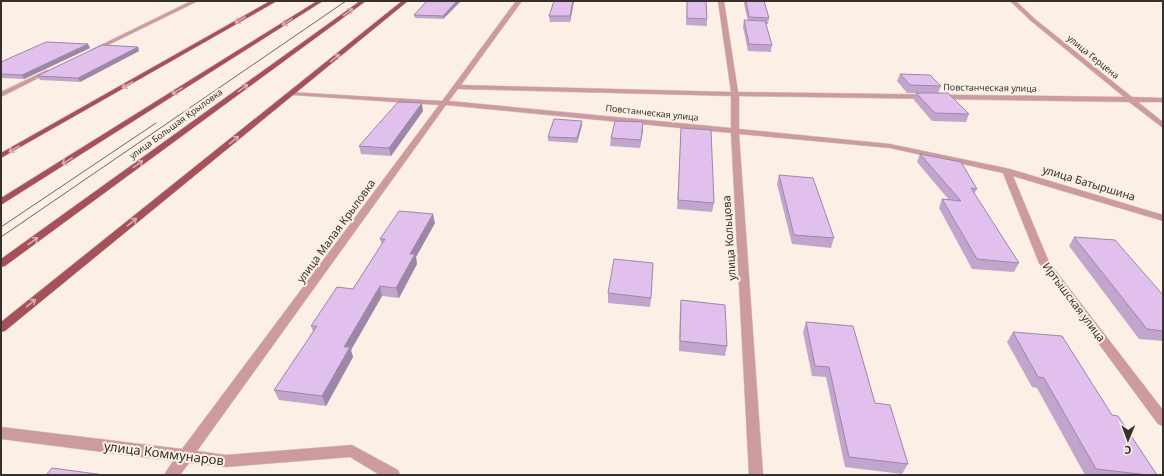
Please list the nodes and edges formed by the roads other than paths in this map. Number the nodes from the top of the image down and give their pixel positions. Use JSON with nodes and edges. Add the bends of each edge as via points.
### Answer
{"nodes":[{"id":1,"x":195,"y":1,"type":"edge"},
{"id":2,"x":274,"y":1,"type":"edge"},
{"id":3,"x":320,"y":1,"type":"edge"},
{"id":4,"x":363,"y":1,"type":"edge"},
{"id":5,"x":405,"y":1,"type":"edge"},
{"id":6,"x":519,"y":1,"type":"edge"},
{"id":7,"x":721,"y":1,"type":"edge"},
{"id":8,"x":1013,"y":1,"type":"edge"},
{"id":9,"x":87,"y":53,"type":"edge"},
{"id":10,"x":58,"y":67,"type":"edge"},
{"id":11,"x":457,"y":87,"type":"junction"},
{"id":12,"x":292,"y":93,"type":"junction"},
{"id":13,"x":735,"y":94,"type":"junction"},
{"id":14,"x":1,"y":95,"type":"edge"},
{"id":15,"x":1131,"y":100,"type":"junction"},
{"id":16,"x":1163,"y":100,"type":"edge"},
{"id":17,"x":445,"y":103,"type":"junction"},
{"id":18,"x":1163,"y":126,"type":"edge"},
{"id":19,"x":735,"y":131,"type":"junction"},
{"id":20,"x":1,"y":156,"type":"edge"},
{"id":21,"x":1007,"y":171,"type":"junction"},
{"id":22,"x":1,"y":202,"type":"edge"},
{"id":23,"x":1163,"y":218,"type":"edge"},
{"id":24,"x":1,"y":264,"type":"edge"},
{"id":25,"x":1,"y":328,"type":"edge"},
{"id":26,"x":1163,"y":420,"type":"edge"},
{"id":27,"x":1,"y":433,"type":"edge"},
{"id":28,"x":186,"y":456,"type":"junction"},
{"id":29,"x":171,"y":475,"type":"edge"},
{"id":30,"x":393,"y":475,"type":"edge"},
{"id":31,"x":756,"y":475,"type":"edge"}],
"edges":[{"from":1,"to":9,"type":"street"},
{"from":2,"to":20,"type":"main road","one_way":true},
{"from":3,"to":22,"type":"main road","one_way":true},
{"from":24,"to":4,"type":"main road","name":"улица Большая Крыловка","one_way":true},
{"from":12,"to":5,"type":"main road","one_way":true},
{"from":6,"to":11,"type":"street","name":"улица Малая Крыловка"},
{"from":7,"to":13,"type":"street","name":"улица Кольцова"},
{"from":8,"to":15,"type":"street","name":"улица Герцена"},
{"from":10,"to":14,"type":"street"},
{"from":11,"to":13,"type":"street","name":"Повстанческая улица"},
{"from":11,"to":17,"type":"street","name":"улица Малая Крыловка"},
{"from":12,"to":17,"type":"street","name":"Повстанческая улица"},
{"from":25,"to":12,"type":"main road","one_way":true},
{"from":13,"to":15,"type":"street","name":"Повстанческая улица"},
{"from":13,"to":19,"type":"street","name":"улица Кольцова"},
{"from":15,"to":16,"type":"street","name":"Повстанческая улица"},
{"from":15,"to":18,"type":"street","name":"улица Герцена"},
{"from":17,"to":19,"type":"street","name":"Повстанческая улица"},
{"from":17,"to":28,"type":"street","name":"улица Малая Крыловка"},
{"from":19,"to":21,"type":"street","name":"Повстанческая улица","via":[[890,146]]},
{"from":19,"to":31,"type":"street","name":"улица Кольцова"},
{"from":21,"to":23,"type":"street","name":"улица Батыршина"},
{"from":21,"to":26,"type":"street","name":"Иртышская улица","via":[[1044,263]]},
{"from":27,"to":28,"type":"street","name":"улица Коммунаров"},
{"from":28,"to":29,"type":"street","name":"улица Малая Крыловка"},
{"from":28,"to":30,"type":"street","name":"улица Коммунаров","via":[[226,461],[352,451]]}]}
